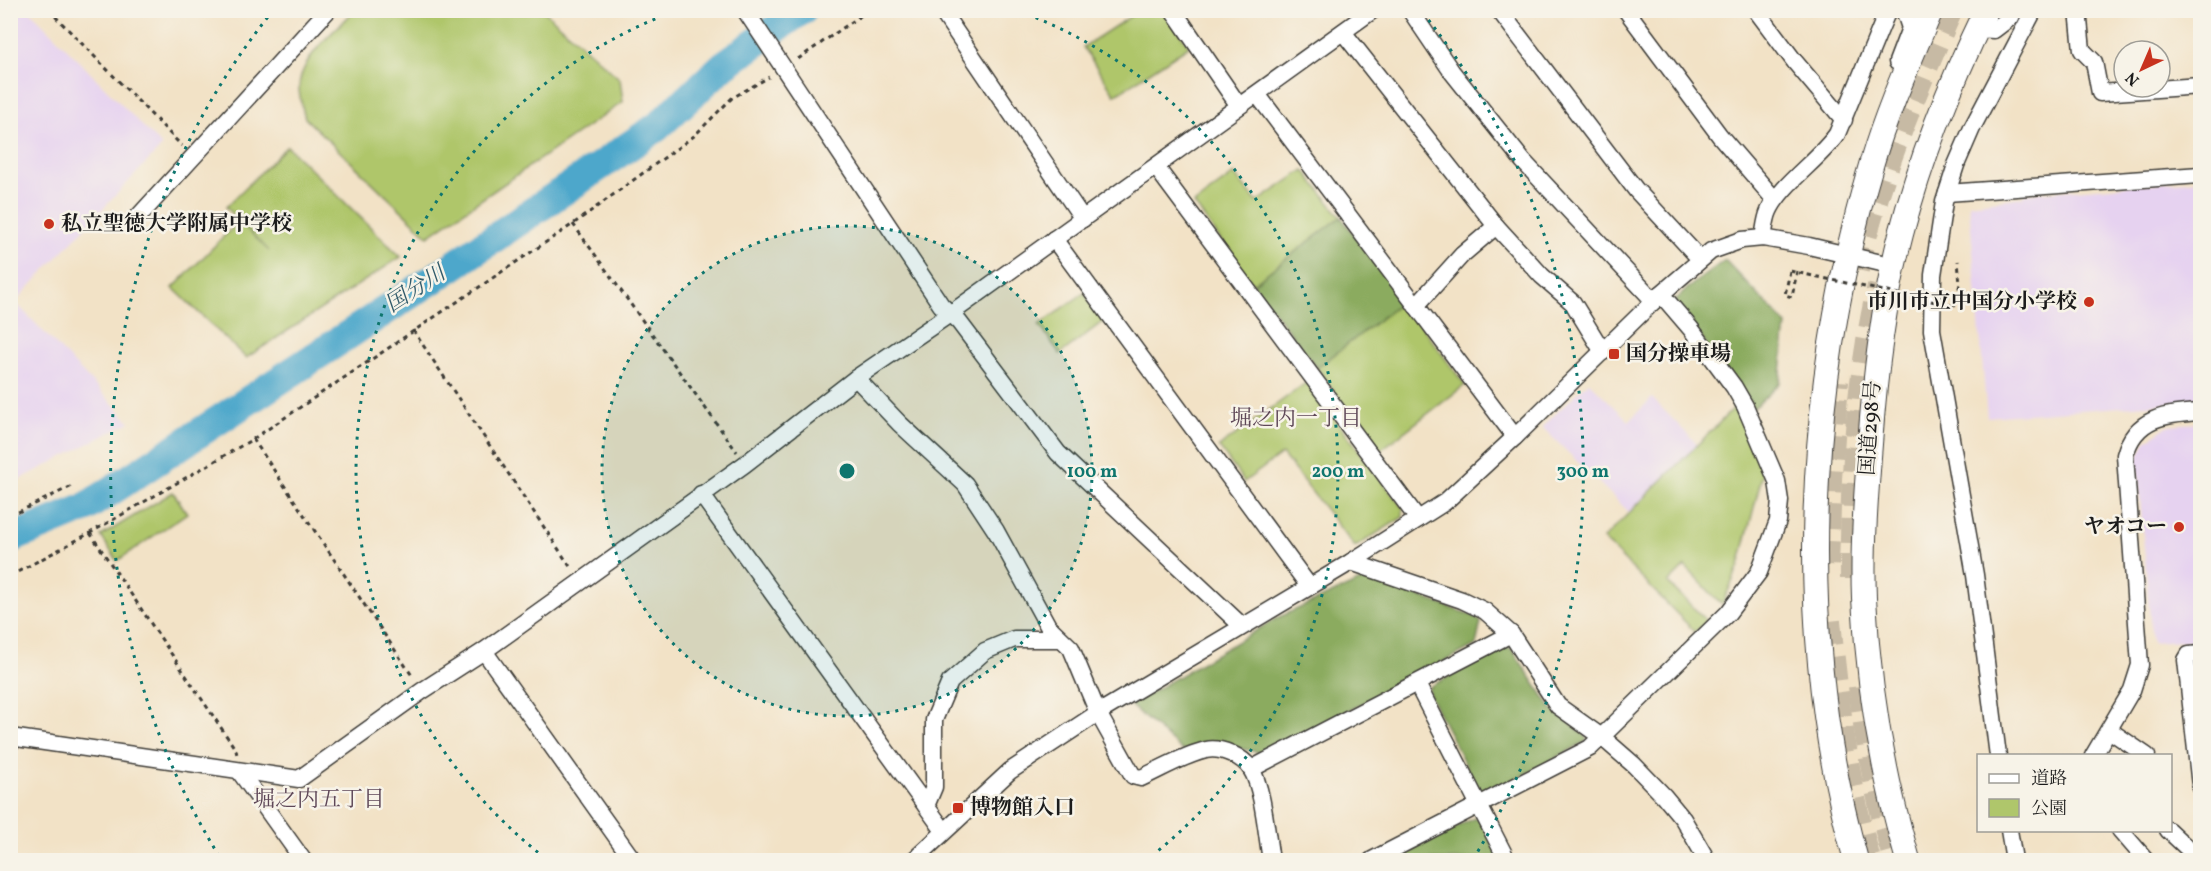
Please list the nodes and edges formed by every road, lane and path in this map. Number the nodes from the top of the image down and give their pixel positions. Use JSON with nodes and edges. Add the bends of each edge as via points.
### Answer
{"nodes":[{"id":1,"x":49,"y":10,"type":"edge"},
{"id":2,"x":328,"y":10,"type":"edge"},
{"id":3,"x":745,"y":10,"type":"edge"},
{"id":4,"x":869,"y":10,"type":"edge"},
{"id":5,"x":941,"y":10,"type":"edge"},
{"id":6,"x":1173,"y":10,"type":"edge"},
{"id":7,"x":1373,"y":10,"type":"edge"},
{"id":8,"x":1410,"y":10,"type":"edge"},
{"id":9,"x":1499,"y":10,"type":"edge"},
{"id":10,"x":1626,"y":10,"type":"edge"},
{"id":11,"x":1756,"y":10,"type":"edge"},
{"id":12,"x":1904,"y":10,"type":"edge"},
{"id":13,"x":1931,"y":10,"type":"edge"},
{"id":14,"x":2014,"y":10,"type":"edge"},
{"id":15,"x":2034,"y":10,"type":"edge"},
{"id":16,"x":2078,"y":10,"type":"edge"},
{"id":17,"x":1882,"y":13,"type":"edge"},
{"id":18,"x":1982,"y":20,"type":"edge"},
{"id":19,"x":1343,"y":32,"type":"junction"},
{"id":20,"x":782,"y":67,"type":"junction"},
{"id":21,"x":2200,"y":86,"type":"edge"},
{"id":22,"x":1257,"y":94,"type":"junction"},
{"id":23,"x":1239,"y":106,"type":"junction"},
{"id":24,"x":1844,"y":120,"type":"junction"},
{"id":25,"x":1881,"y":138,"type":"junction"},
{"id":26,"x":192,"y":157,"type":"junction"},
{"id":27,"x":1156,"y":167,"type":"junction"},
{"id":28,"x":2200,"y":175,"type":"edge"},
{"id":29,"x":1947,"y":193,"type":"junction"},
{"id":30,"x":1775,"y":200,"type":"junction"},
{"id":31,"x":138,"y":217,"type":"dead end"},
{"id":32,"x":1083,"y":219,"type":"junction"},
{"id":33,"x":573,"y":224,"type":"junction"},
{"id":34,"x":1496,"y":226,"type":"junction"},
{"id":35,"x":1763,"y":238,"type":"junction"},
{"id":36,"x":1054,"y":239,"type":"junction"},
{"id":37,"x":1847,"y":255,"type":"junction"},
{"id":38,"x":1700,"y":259,"type":"junction"},
{"id":39,"x":1958,"y":261,"type":"dead end"},
{"id":40,"x":1894,"y":266,"type":"junction"},
{"id":41,"x":1797,"y":271,"type":"dead end"},
{"id":42,"x":1658,"y":297,"type":"junction"},
{"id":43,"x":1416,"y":306,"type":"junction"},
{"id":44,"x":950,"y":314,"type":"junction"},
{"id":45,"x":413,"y":330,"type":"junction"},
{"id":46,"x":1603,"y":352,"type":"junction"},
{"id":47,"x":856,"y":378,"type":"junction"},
{"id":48,"x":2200,"y":412,"type":"edge"},
{"id":49,"x":1515,"y":437,"type":"junction"},
{"id":50,"x":253,"y":439,"type":"junction"},
{"id":51,"x":745,"y":464,"type":"junction"},
{"id":52,"x":72,"y":486,"type":"dead end"},
{"id":53,"x":701,"y":494,"type":"junction"},
{"id":54,"x":10,"y":516,"type":"edge"},
{"id":55,"x":1418,"y":519,"type":"junction"},
{"id":56,"x":90,"y":533,"type":"junction"},
{"id":57,"x":1351,"y":562,"type":"junction"},
{"id":58,"x":10,"y":576,"type":"edge"},
{"id":59,"x":580,"y":581,"type":"junction"},
{"id":60,"x":1309,"y":586,"type":"junction"},
{"id":61,"x":1242,"y":626,"type":"junction"},
{"id":62,"x":1511,"y":634,"type":"junction"},
{"id":63,"x":1061,"y":639,"type":"junction"},
{"id":64,"x":484,"y":651,"type":"junction"},
{"id":65,"x":2200,"y":654,"type":"edge"},
{"id":66,"x":1417,"y":684,"type":"junction"},
{"id":67,"x":422,"y":691,"type":"junction"},
{"id":68,"x":1098,"y":713,"type":"junction"},
{"id":69,"x":2109,"y":730,"type":"junction"},
{"id":70,"x":10,"y":737,"type":"edge"},
{"id":71,"x":1603,"y":738,"type":"junction"},
{"id":72,"x":1998,"y":754,"type":"edge"},
{"id":73,"x":2094,"y":754,"type":"edge"},
{"id":74,"x":2144,"y":754,"type":"edge"},
{"id":75,"x":1251,"y":769,"type":"junction"},
{"id":76,"x":240,"y":772,"type":"junction"},
{"id":77,"x":2200,"y":786,"type":"edge"},
{"id":78,"x":1479,"y":805,"type":"junction"},
{"id":79,"x":926,"y":806,"type":"junction"},
{"id":80,"x":944,"y":831,"type":"junction"},
{"id":81,"x":2009,"y":832,"type":"edge"},
{"id":82,"x":2121,"y":832,"type":"edge"},
{"id":83,"x":2169,"y":832,"type":"edge"},
{"id":84,"x":2198,"y":852,"type":"edge"},
{"id":85,"x":1704,"y":854,"type":"edge"},
{"id":86,"x":303,"y":861,"type":"edge"},
{"id":87,"x":633,"y":861,"type":"edge"},
{"id":88,"x":914,"y":861,"type":"edge"},
{"id":89,"x":1271,"y":861,"type":"edge"},
{"id":90,"x":1372,"y":861,"type":"edge"},
{"id":91,"x":1507,"y":861,"type":"edge"},
{"id":92,"x":1856,"y":861,"type":"edge"},
{"id":93,"x":1908,"y":861,"type":"edge"},
{"id":94,"x":2014,"y":861,"type":"edge"},
{"id":95,"x":2146,"y":861,"type":"edge"}],
"edges":[{"from":1,"to":26,"type":"path"},
{"from":2,"to":26,"type":"street"},
{"from":3,"to":20,"type":"street"},
{"from":4,"to":20,"type":"path"},
{"from":5,"to":32,"type":"street"},
{"from":6,"to":23,"type":"street"},
{"from":7,"to":19,"type":"street"},
{"from":8,"to":42,"type":"street","via":[[1452,72],[1523,161]]},
{"from":9,"to":38,"type":"street","via":[[1636,190]]},
{"from":10,"to":30,"type":"street","via":[[1720,136]]},
{"from":11,"to":24,"type":"street"},
{"from":12,"to":25,"type":"street","via":[[1910,28],[1877,115]]},
{"from":13,"to":25,"type":"highway"},
{"from":14,"to":18,"type":"street","via":[[2012,17],[1994,30]]},
{"from":15,"to":29,"type":"street","via":[[1972,128]]},
{"from":16,"to":21,"type":"street","via":[[2082,50],[2094,62],[2100,93]]},
{"from":17,"to":24,"type":"street"},
{"from":18,"to":40,"type":"highway","name":"国道298号","via":[[1921,167]]},
{"from":19,"to":22,"type":"street"},
{"from":19,"to":34,"type":"street"},
{"from":20,"to":33,"type":"path","via":[[732,98],[694,136]]},
{"from":20,"to":44,"type":"street"},
{"from":22,"to":23,"type":"street"},
{"from":22,"to":43,"type":"street"},
{"from":23,"to":27,"type":"street"},
{"from":24,"to":30,"type":"street","via":[[1829,146]]},
{"from":25,"to":37,"type":"highway"},
{"from":26,"to":31,"type":"street"},
{"from":27,"to":32,"type":"street"},
{"from":27,"to":55,"type":"street"},
{"from":28,"to":29,"type":"street"},
{"from":29,"to":72,"type":"street","via":[[1934,264],[1932,330],[1975,575]]},
{"from":30,"to":35,"type":"street"},
{"from":32,"to":36,"type":"street"},
{"from":33,"to":45,"type":"path"},
{"from":33,"to":51,"type":"path"},
{"from":34,"to":43,"type":"street","via":[[1462,255]]},
{"from":34,"to":46,"type":"street","via":[[1573,303]]},
{"from":35,"to":37,"type":"street"},
{"from":35,"to":38,"type":"street","via":[[1727,244]]},
{"from":36,"to":44,"type":"street"},
{"from":36,"to":60,"type":"street"},
{"from":37,"to":40,"type":"street"},
{"from":37,"to":92,"type":"highway","via":[[1826,380],[1815,531],[1815,604],[1830,744]]},
{"from":38,"to":42,"type":"street"},
{"from":39,"to":41,"type":"path","bridge":true,"via":[[1960,284],[1954,306],[1790,271],[1785,295],[1792,297]]},
{"from":40,"to":93,"type":"highway","name":"国道298号","via":[[1879,340],[1874,390],[1864,598],[1878,734]]},
{"from":42,"to":46,"type":"street"},
{"from":42,"to":71,"type":"street","via":[[1721,368],[1745,406],[1777,481],[1778,521],[1759,573],[1728,613]]},
{"from":43,"to":49,"type":"street"},
{"from":44,"to":47,"type":"street"},
{"from":44,"to":61,"type":"street","via":[[1058,453]]},
{"from":45,"to":50,"type":"path"},
{"from":45,"to":59,"type":"path"},
{"from":46,"to":49,"type":"street"},
{"from":47,"to":51,"type":"street"},
{"from":47,"to":63,"type":"street","via":[[965,484],[996,531],[1048,626]]},
{"from":48,"to":69,"type":"street","via":[[2170,414],[2147,422],[2128,445],[2125,455],[2140,665],[2132,690]]},
{"from":49,"to":55,"type":"street","via":[[1445,502]]},
{"from":50,"to":56,"type":"path"},
{"from":50,"to":67,"type":"path"},
{"from":51,"to":53,"type":"street"},
{"from":52,"to":54,"type":"path"},
{"from":53,"to":59,"type":"street"},
{"from":53,"to":79,"type":"street"},
{"from":55,"to":57,"type":"street"},
{"from":56,"to":58,"type":"path"},
{"from":56,"to":76,"type":"path","via":[[236,750]]},
{"from":57,"to":60,"type":"street"},
{"from":57,"to":62,"type":"street","via":[[1462,600],[1485,611]]},
{"from":59,"to":64,"type":"street"},
{"from":60,"to":61,"type":"street"},
{"from":61,"to":68,"type":"street"},
{"from":62,"to":66,"type":"street"},
{"from":62,"to":71,"type":"street","via":[[1558,706]]},
{"from":63,"to":68,"type":"street","via":[[1071,648]]},
{"from":63,"to":79,"type":"street","via":[[1014,639],[985,651],[950,682],[933,720],[934,787]]},
{"from":64,"to":67,"type":"street"},
{"from":64,"to":87,"type":"street"},
{"from":65,"to":77,"type":"street","via":[[2189,655],[2186,660]]},
{"from":66,"to":75,"type":"street"},
{"from":66,"to":78,"type":"street"},
{"from":67,"to":76,"type":"street","via":[[299,779]]},
{"from":68,"to":75,"type":"street","via":[[1133,776],[1141,778],[1207,750],[1232,754]]},
{"from":68,"to":80,"type":"street","via":[[1010,771]]},
{"from":69,"to":73,"type":"street"},
{"from":69,"to":74,"type":"street"},
{"from":70,"to":76,"type":"street"},
{"from":71,"to":78,"type":"street"},
{"from":71,"to":85,"type":"street","via":[[1664,796]]},
{"from":75,"to":89,"type":"street"},
{"from":76,"to":86,"type":"street"},
{"from":78,"to":90,"type":"street"},
{"from":78,"to":91,"type":"street"},
{"from":79,"to":80,"type":"street"},
{"from":80,"to":88,"type":"street"},
{"from":81,"to":94,"type":"street"},
{"from":82,"to":95,"type":"street"},
{"from":83,"to":84,"type":"street"}]}
